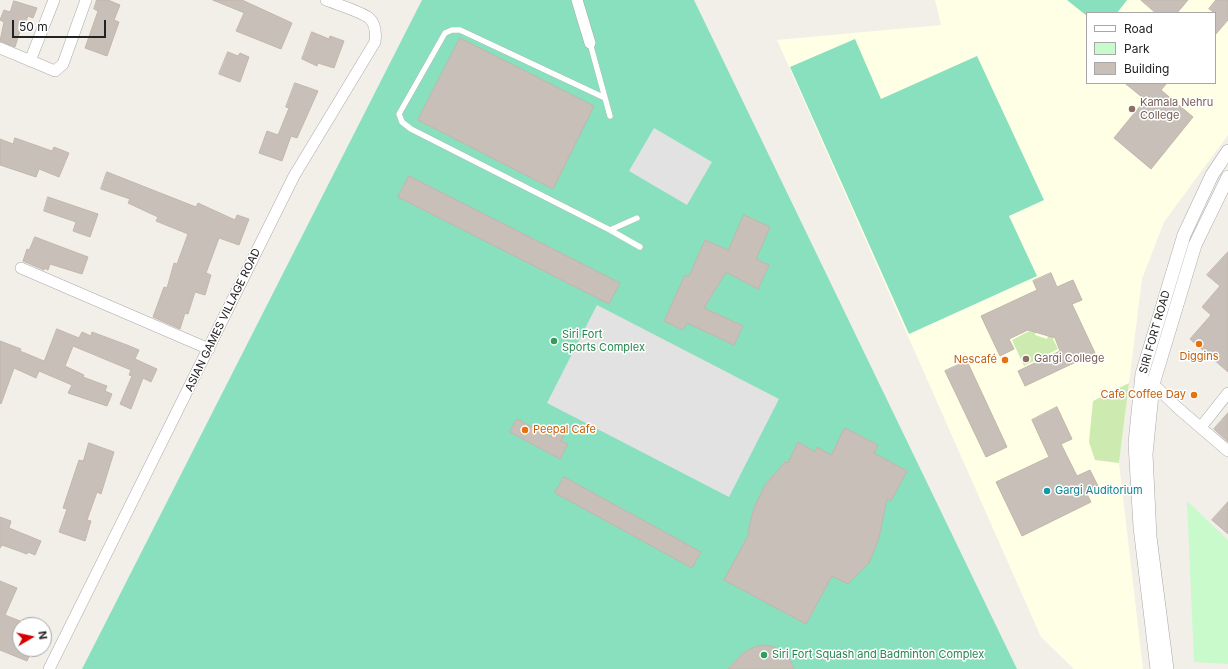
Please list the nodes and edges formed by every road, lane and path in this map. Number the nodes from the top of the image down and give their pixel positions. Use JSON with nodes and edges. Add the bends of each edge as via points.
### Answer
{"nodes":[{"id":1,"x":54,"y":0,"type":"edge"},
{"id":2,"x":86,"y":0,"type":"edge"},
{"id":3,"x":326,"y":0,"type":"edge"},
{"id":4,"x":577,"y":0,"type":"edge"},
{"id":5,"x":590,"y":44,"type":"joint"},
{"id":6,"x":0,"y":48,"type":"edge"},
{"id":7,"x":30,"y":61,"type":"junction"},
{"id":8,"x":605,"y":98,"type":"junction"},
{"id":9,"x":610,"y":116,"type":"dead end"},
{"id":10,"x":1228,"y":151,"type":"edge"},
{"id":11,"x":1228,"y":177,"type":"edge"},
{"id":12,"x":637,"y":218,"type":"dead end"},
{"id":13,"x":610,"y":230,"type":"junction"},
{"id":14,"x":640,"y":247,"type":"dead end"},
{"id":15,"x":21,"y":268,"type":"dead end"},
{"id":16,"x":209,"y":349,"type":"junction"},
{"id":17,"x":1153,"y":384,"type":"junction"},
{"id":18,"x":1228,"y":393,"type":"edge"},
{"id":19,"x":1200,"y":427,"type":"junction"},
{"id":20,"x":1228,"y":451,"type":"edge"},
{"id":21,"x":49,"y":669,"type":"edge"},
{"id":22,"x":1157,"y":669,"type":"edge"},
{"id":23,"x":1167,"y":669,"type":"edge"}],
"edges":[{"from":1,"to":7,"type":"street"},
{"from":2,"to":7,"type":"street","via":[[63,64],[55,71]]},
{"from":3,"to":16,"type":"street","name":"ASIAN GAMES VILLAGE ROAD","via":[[369,18],[376,34],[375,42],[294,176]]},
{"from":4,"to":5,"type":"street"},
{"from":5,"to":8,"type":"lane"},
{"from":6,"to":7,"type":"street"},
{"from":8,"to":9,"type":"lane"},
{"from":8,"to":13,"type":"lane","via":[[460,30],[452,30],[446,33],[399,114],[402,122],[411,129]]},
{"from":10,"to":22,"type":"street","name":"SIRI FORT ROAD","via":[[1212,175],[1184,235],[1142,374],[1135,443],[1140,527]]},
{"from":11,"to":17,"type":"street","name":"SIRI FORT ROAD","via":[[1195,245]]},
{"from":12,"to":13,"type":"lane"},
{"from":13,"to":14,"type":"lane"},
{"from":15,"to":16,"type":"street"},
{"from":16,"to":21,"type":"street","name":"ASIAN GAMES VILLAGE ROAD"},
{"from":17,"to":19,"type":"street"},
{"from":17,"to":23,"type":"street","name":"SIRI FORT ROAD","via":[[1146,454],[1150,537]]},
{"from":18,"to":19,"type":"street"},
{"from":19,"to":20,"type":"street"}]}
